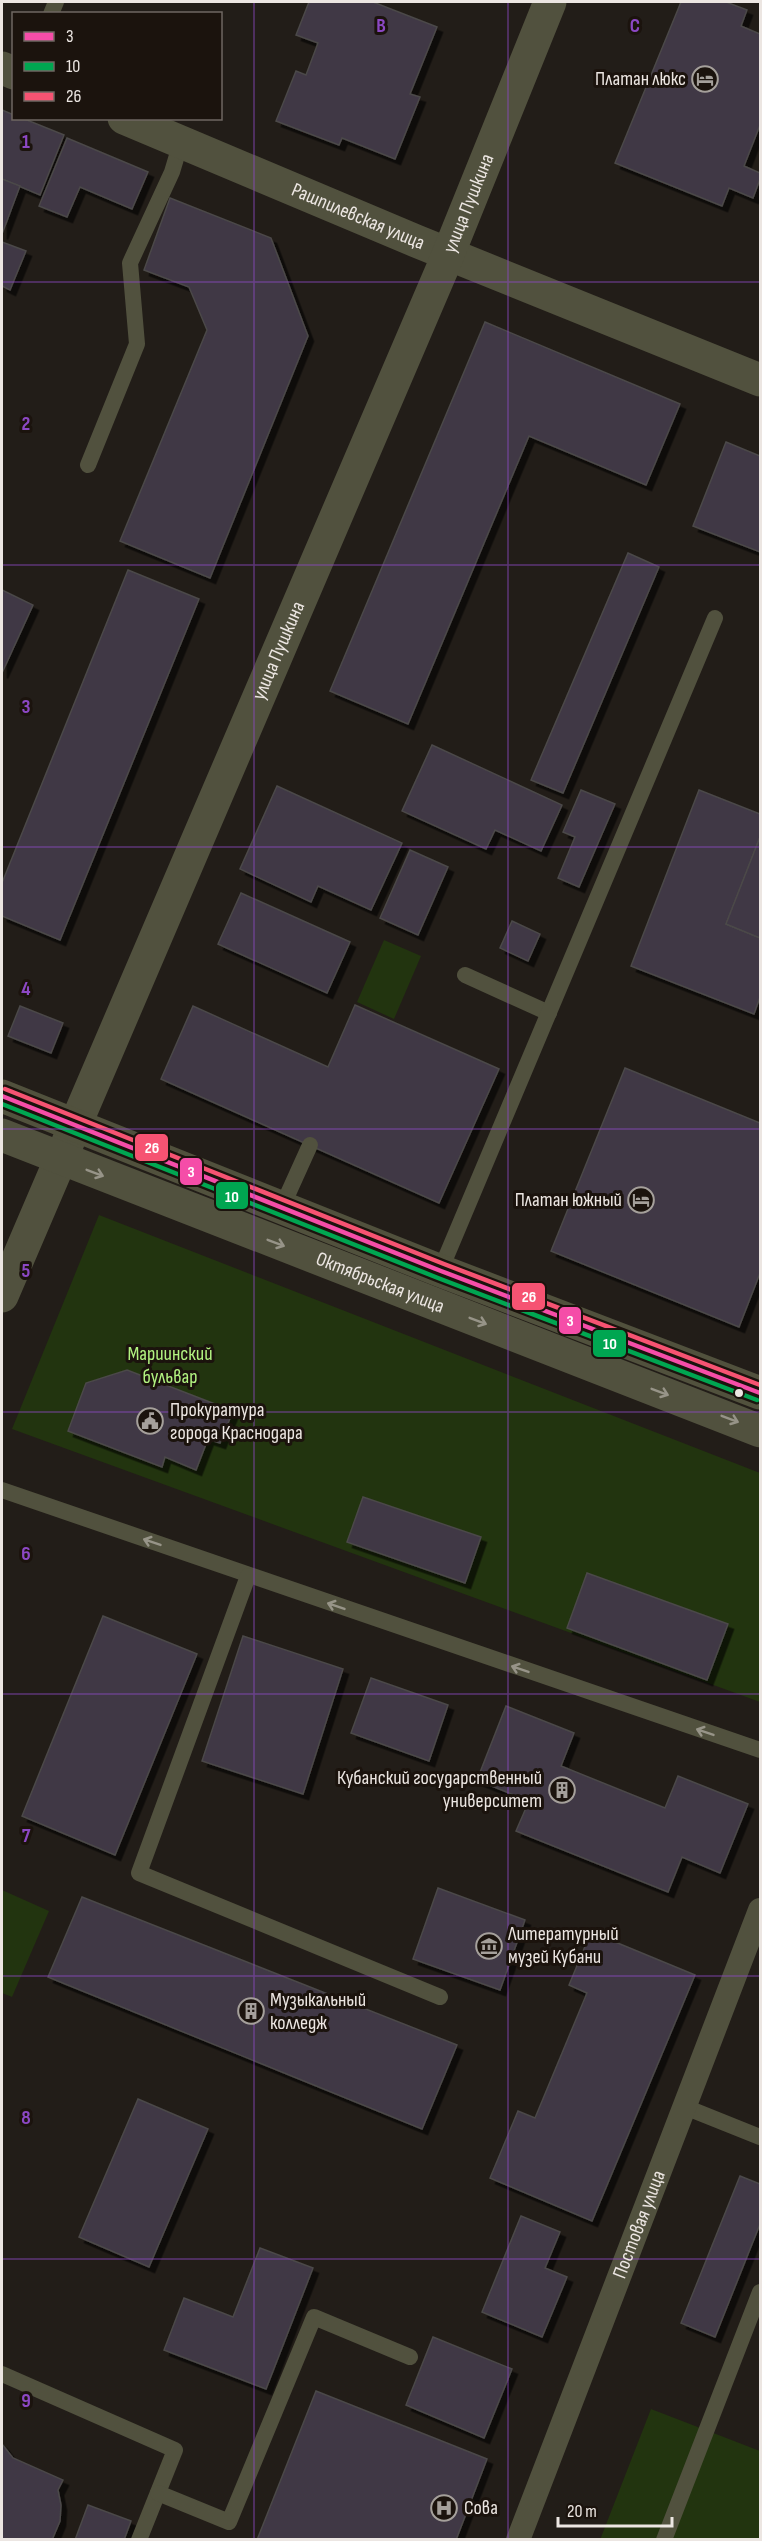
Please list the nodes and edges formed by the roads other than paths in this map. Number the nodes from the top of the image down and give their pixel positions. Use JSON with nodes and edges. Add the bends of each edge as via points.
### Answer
{"nodes":[{"id":1,"x":550,"y":2,"type":"edge"},
{"id":2,"x":128,"y":120,"type":"edge"},
{"id":3,"x":181,"y":142,"type":"junction"},
{"id":4,"x":448,"y":254,"type":"junction"},
{"id":5,"x":760,"y":380,"type":"edge"},
{"id":6,"x":88,"y":465,"type":"dead end"},
{"id":7,"x":715,"y":618,"type":"dead end"},
{"id":8,"x":465,"y":975,"type":"dead end"},
{"id":9,"x":549,"y":1013,"type":"junction"},
{"id":10,"x":2,"y":1096,"type":"edge"},
{"id":11,"x":75,"y":1126,"type":"junction"},
{"id":12,"x":2,"y":1135,"type":"edge"},
{"id":13,"x":310,"y":1145,"type":"dead end"},
{"id":14,"x":61,"y":1159,"type":"junction"},
{"id":15,"x":282,"y":1207,"type":"junction"},
{"id":16,"x":441,"y":1270,"type":"junction"},
{"id":17,"x":2,"y":1296,"type":"edge"},
{"id":18,"x":427,"y":1302,"type":"junction"},
{"id":19,"x":760,"y":1393,"type":"edge"},
{"id":20,"x":760,"y":1431,"type":"edge"},
{"id":21,"x":2,"y":1490,"type":"edge"},
{"id":22,"x":248,"y":1576,"type":"junction"},
{"id":23,"x":760,"y":1750,"type":"edge"},
{"id":24,"x":760,"y":1911,"type":"edge"},
{"id":25,"x":440,"y":1997,"type":"dead end"},
{"id":26,"x":685,"y":2107,"type":"junction"},
{"id":27,"x":760,"y":2137,"type":"edge"},
{"id":28,"x":760,"y":2292,"type":"edge"},
{"id":29,"x":410,"y":2357,"type":"dead end"},
{"id":30,"x":2,"y":2374,"type":"edge"},
{"id":31,"x":158,"y":2493,"type":"junction"},
{"id":32,"x":139,"y":2540,"type":"edge"},
{"id":33,"x":518,"y":2540,"type":"edge"},
{"id":34,"x":664,"y":2540,"type":"edge"}],
"edges":[{"from":1,"to":4,"type":"street","name":"улица Пушкина"},
{"from":2,"to":3,"type":"street","name":"Рашпилевская улица"},
{"from":3,"to":4,"type":"street","name":"Рашпилевская улица"},
{"from":3,"to":6,"type":"lane","via":[[130,263],[137,344]]},
{"from":4,"to":5,"type":"street","name":"Рашпилевская улица"},
{"from":4,"to":11,"type":"street","name":"улица Пушкина"},
{"from":7,"to":9,"type":"lane"},
{"from":8,"to":9,"type":"lane"},
{"from":9,"to":16,"type":"lane"},
{"from":10,"to":11,"type":"main road","name":"Октябрьская улица"},
{"from":11,"to":14,"type":"street","name":"улица Пушкина"},
{"from":11,"to":15,"type":"main road","name":"Октябрьская улица"},
{"from":12,"to":14,"type":"street","name":"Октябрьская улица"},
{"from":13,"to":15,"type":"lane"},
{"from":14,"to":17,"type":"street","name":"улица Пушкина"},
{"from":14,"to":18,"type":"street","name":"Октябрьская улица","one_way":true},
{"from":15,"to":16,"type":"main road","name":"Октябрьская улица"},
{"from":16,"to":18,"type":"lane"},
{"from":16,"to":19,"type":"main road","name":"Октябрьская улица"},
{"from":18,"to":20,"type":"street","name":"Октябрьская улица","one_way":true},
{"from":22,"to":21,"type":"lane","one_way":true},
{"from":23,"to":22,"type":"lane","one_way":true},
{"from":22,"to":25,"type":"lane","via":[[139,1873]]},
{"from":24,"to":26,"type":"street","name":"Постовая улица"},
{"from":26,"to":27,"type":"lane"},
{"from":26,"to":33,"type":"street","name":"Постовая улица"},
{"from":28,"to":34,"type":"lane"},
{"from":29,"to":31,"type":"lane","via":[[314,2317],[229,2522]]},
{"from":30,"to":31,"type":"lane","via":[[175,2450]]},
{"from":31,"to":32,"type":"lane"}]}
